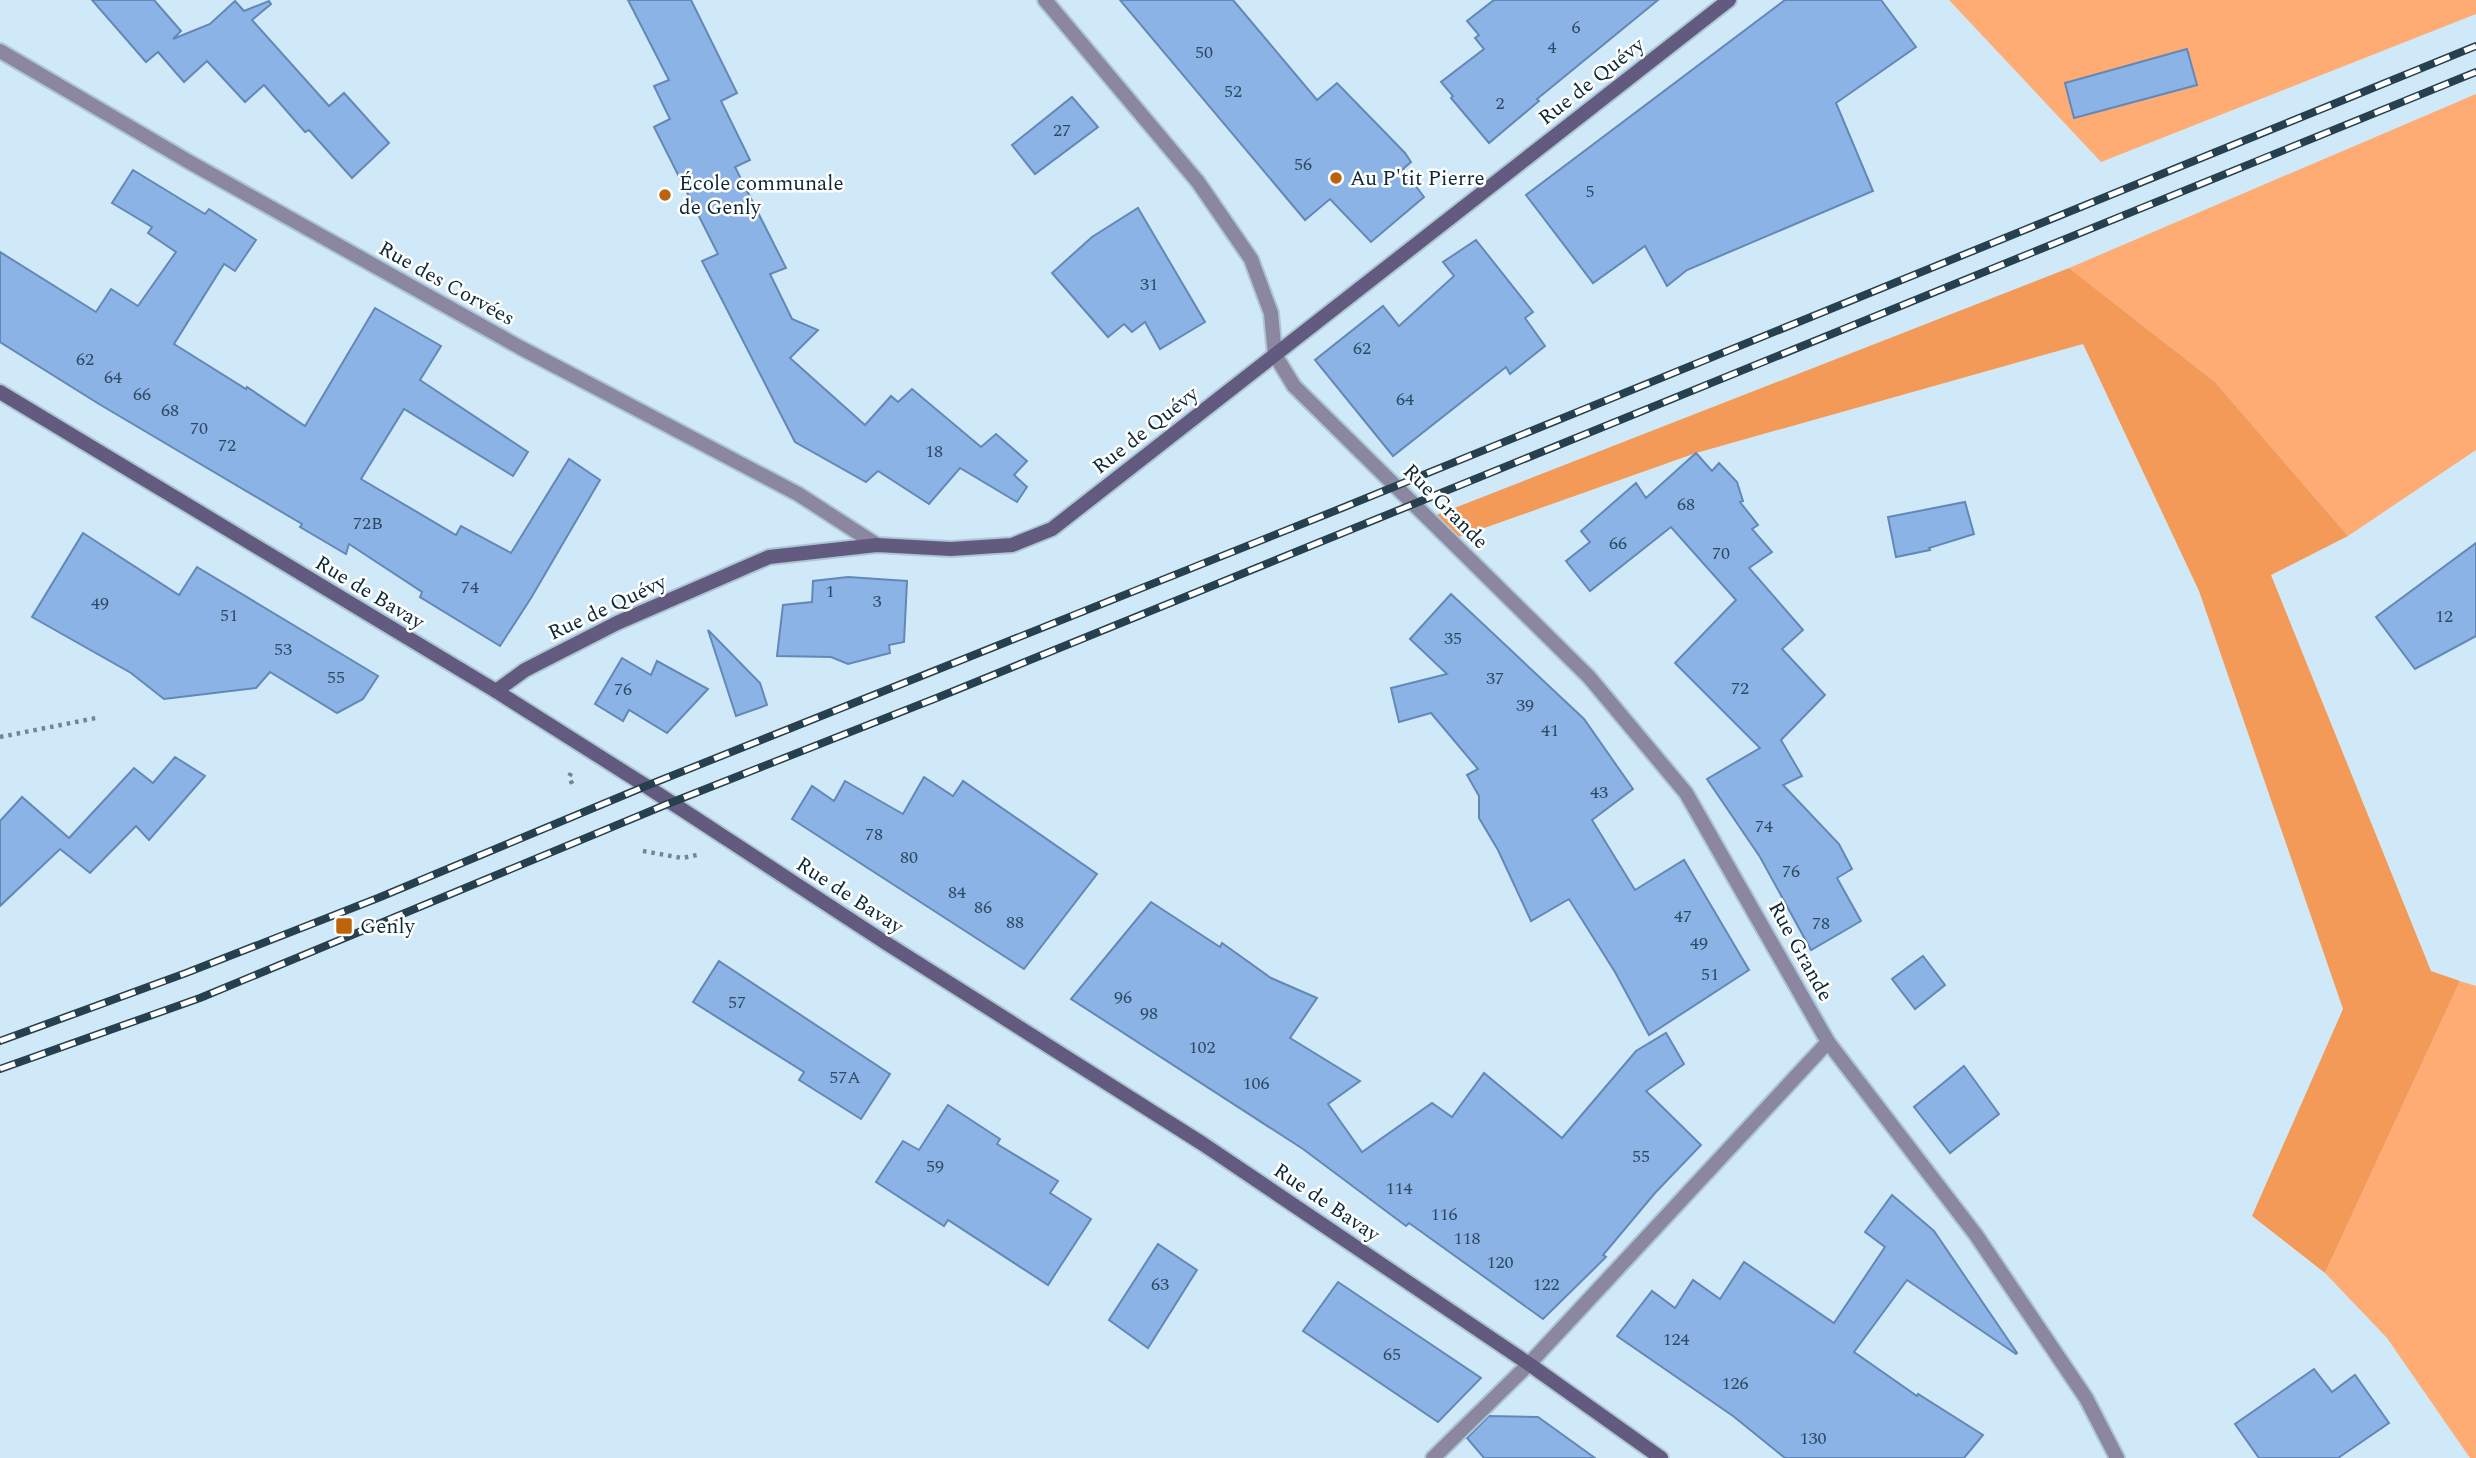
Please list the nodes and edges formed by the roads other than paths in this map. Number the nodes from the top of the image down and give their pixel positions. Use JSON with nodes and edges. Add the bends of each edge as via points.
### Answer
{"nodes":[{"id":1,"x":1045,"y":0,"type":"edge"},
{"id":2,"x":1729,"y":0,"type":"edge"},
{"id":3,"x":0,"y":51,"type":"edge"},
{"id":4,"x":1275,"y":355,"type":"junction"},
{"id":5,"x":0,"y":392,"type":"edge"},
{"id":6,"x":877,"y":545,"type":"junction"},
{"id":7,"x":496,"y":691,"type":"junction"},
{"id":8,"x":1828,"y":1042,"type":"junction"},
{"id":9,"x":1529,"y":1364,"type":"junction"},
{"id":10,"x":1433,"y":1458,"type":"edge"},
{"id":11,"x":1661,"y":1458,"type":"edge"},
{"id":12,"x":2118,"y":1458,"type":"edge"}],
"edges":[{"from":1,"to":4,"type":"street","name":"Rue Grande","via":[[1198,182],[1251,260],[1271,313]]},
{"from":2,"to":4,"type":"main road","name":"Rue de Quévy"},
{"from":3,"to":6,"type":"street","name":"Rue des Corvées","via":[[521,348],[798,494]]},
{"from":4,"to":6,"type":"main road","name":"Rue de Quévy","via":[[1052,528],[1012,545]]},
{"from":4,"to":8,"type":"street","name":"Rue Grande","via":[[1294,386],[1589,677],[1686,793]]},
{"from":5,"to":7,"type":"main road","name":"Rue de Bavay"},
{"from":6,"to":7,"type":"main road","name":"Rue de Quévy","via":[[769,557],[617,623],[525,670]]},
{"from":7,"to":9,"type":"main road","name":"Rue de Bavay","via":[[1203,1144]]},
{"from":8,"to":9,"type":"street"},
{"from":8,"to":12,"type":"street","name":"Rue Grande","via":[[1976,1235],[2086,1398]]},
{"from":9,"to":10,"type":"street"},
{"from":9,"to":11,"type":"main road","name":"Rue de Bavay"}]}
